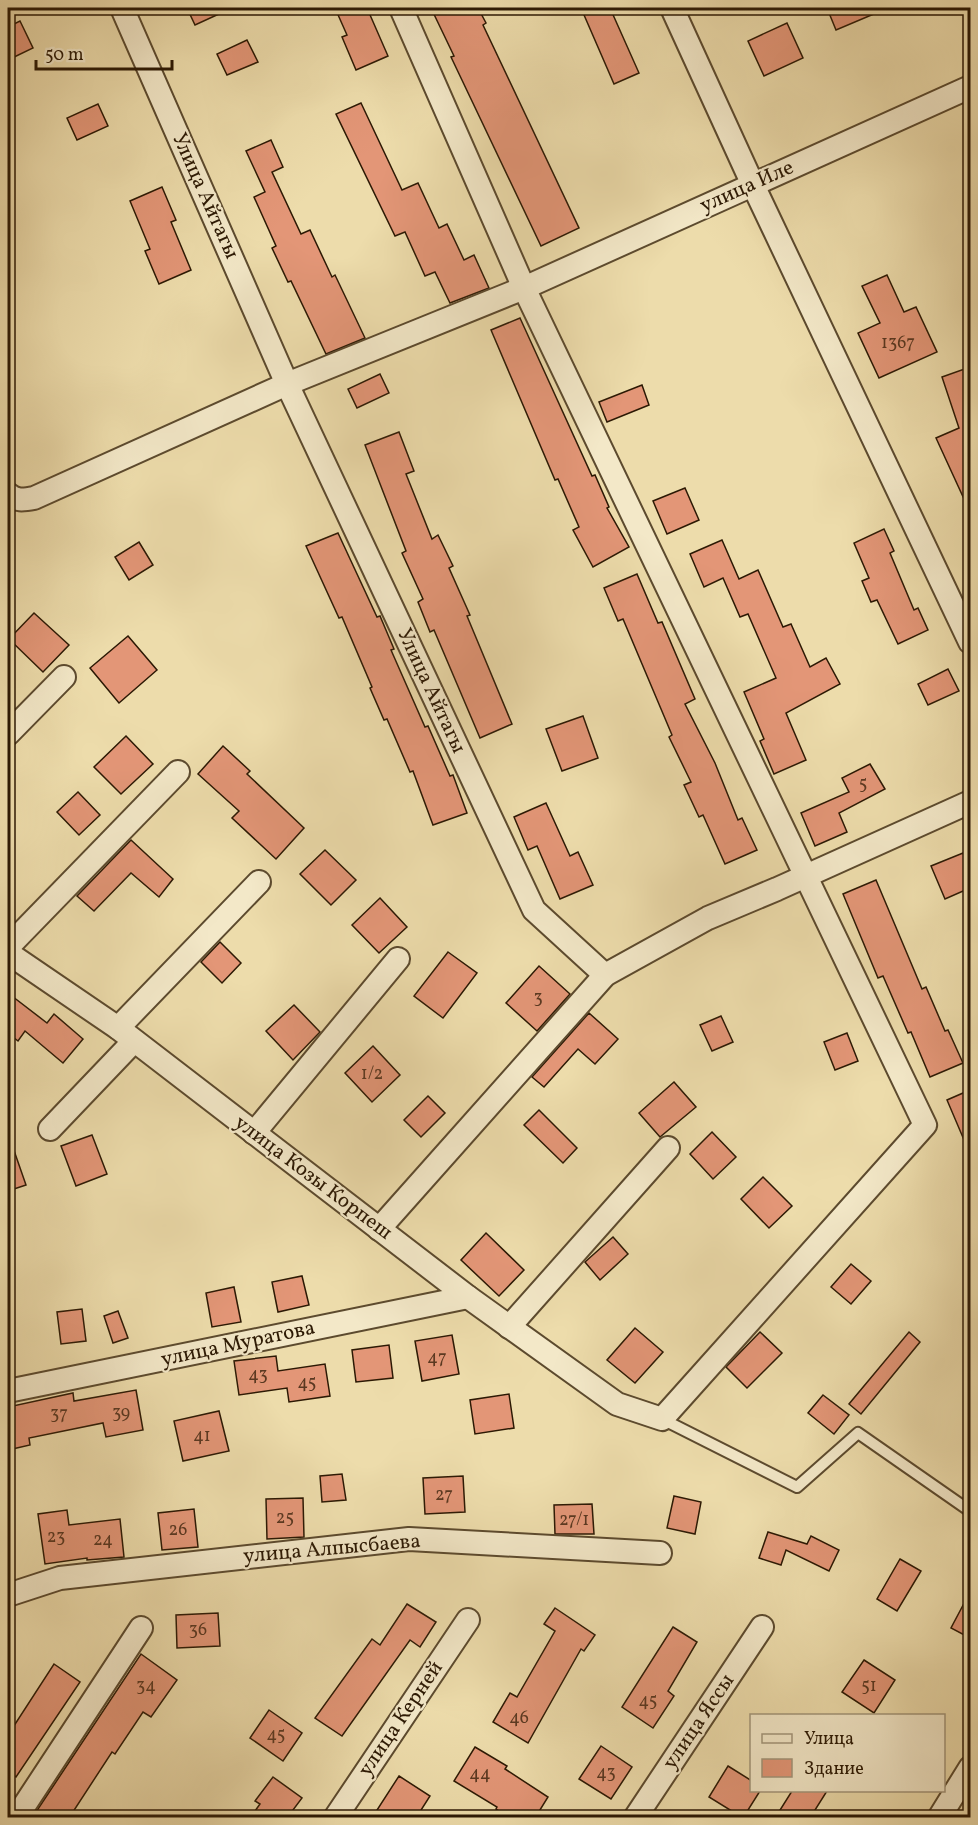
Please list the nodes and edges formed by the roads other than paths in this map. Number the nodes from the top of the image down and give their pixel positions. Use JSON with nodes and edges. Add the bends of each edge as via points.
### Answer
{"nodes":[{"id":1,"x":122,"y":8,"type":"edge"},
{"id":2,"x":401,"y":8,"type":"edge"},
{"id":3,"x":672,"y":8,"type":"edge"},
{"id":4,"x":970,"y":87,"type":"edge"},
{"id":5,"x":753,"y":185,"type":"junction"},
{"id":6,"x":524,"y":288,"type":"junction"},
{"id":7,"x":287,"y":384,"type":"junction"},
{"id":8,"x":8,"y":494,"type":"edge"},
{"id":9,"x":970,"y":642,"type":"edge"},
{"id":10,"x":64,"y":677,"type":"dead end"},
{"id":11,"x":8,"y":734,"type":"edge"},
{"id":12,"x":178,"y":772,"type":"dead end"},
{"id":13,"x":970,"y":802,"type":"edge"},
{"id":14,"x":805,"y":876,"type":"junction"},
{"id":15,"x":259,"y":882,"type":"dead end"},
{"id":16,"x":8,"y":947,"type":"edge"},
{"id":17,"x":8,"y":953,"type":"edge"},
{"id":18,"x":398,"y":959,"type":"dead end"},
{"id":19,"x":605,"y":975,"type":"junction"},
{"id":20,"x":126,"y":1035,"type":"junction"},
{"id":21,"x":50,"y":1129,"type":"dead end"},
{"id":22,"x":254,"y":1133,"type":"junction"},
{"id":23,"x":668,"y":1148,"type":"dead end"},
{"id":24,"x":379,"y":1229,"type":"junction"},
{"id":25,"x":468,"y":1297,"type":"junction"},
{"id":26,"x":509,"y":1327,"type":"junction"},
{"id":27,"x":8,"y":1391,"type":"edge"},
{"id":28,"x":662,"y":1419,"type":"junction"},
{"id":29,"x":970,"y":1511,"type":"edge"},
{"id":30,"x":660,"y":1553,"type":"dead end"},
{"id":31,"x":8,"y":1595,"type":"edge"},
{"id":32,"x":468,"y":1620,"type":"dead end"},
{"id":33,"x":762,"y":1627,"type":"dead end"},
{"id":34,"x":141,"y":1628,"type":"dead end"},
{"id":35,"x":970,"y":1768,"type":"edge"},
{"id":36,"x":16,"y":1818,"type":"edge"},
{"id":37,"x":335,"y":1818,"type":"edge"},
{"id":38,"x":635,"y":1818,"type":"edge"},
{"id":39,"x":939,"y":1818,"type":"edge"}],
"edges":[{"from":1,"to":7,"type":"street","name":"Улица Айтагы"},
{"from":2,"to":6,"type":"street"},
{"from":3,"to":5,"type":"street"},
{"from":4,"to":5,"type":"street","name":"улица Иле"},
{"from":5,"to":6,"type":"street","name":"улица Иле"},
{"from":5,"to":9,"type":"street"},
{"from":6,"to":7,"type":"street"},
{"from":6,"to":14,"type":"street"},
{"from":7,"to":8,"type":"street","via":[[34,498],[22,500]]},
{"from":7,"to":19,"type":"street","name":"Улица Айтагы","via":[[534,910]]},
{"from":10,"to":11,"type":"street"},
{"from":12,"to":16,"type":"street"},
{"from":13,"to":14,"type":"street"},
{"from":14,"to":19,"type":"street","via":[[708,918]]},
{"from":14,"to":28,"type":"street","via":[[925,1125]]},
{"from":15,"to":20,"type":"street"},
{"from":17,"to":20,"type":"street","name":"улица Козы Корпеш"},
{"from":18,"to":22,"type":"street"},
{"from":19,"to":24,"type":"street"},
{"from":20,"to":21,"type":"street"},
{"from":20,"to":22,"type":"street","name":"улица Козы Корпеш"},
{"from":22,"to":24,"type":"street","name":"улица Козы Корпеш"},
{"from":23,"to":26,"type":"street"},
{"from":24,"to":25,"type":"street","name":"улица Козы Корпеш"},
{"from":25,"to":26,"type":"street","name":"улица Козы Корпеш"},
{"from":25,"to":27,"type":"street","name":"улица Муратова"},
{"from":26,"to":28,"type":"street","name":"улица Козы Корпеш","via":[[617,1404]]},
{"from":28,"to":29,"type":"lane","via":[[797,1487],[858,1433]]},
{"from":30,"to":31,"type":"street","name":"улица Алпысбаева","via":[[409,1539],[60,1578]]},
{"from":32,"to":37,"type":"street","name":"улица Керней"},
{"from":33,"to":38,"type":"street","name":"улица Яссы"},
{"from":34,"to":36,"type":"street"},
{"from":35,"to":39,"type":"street"}]}
